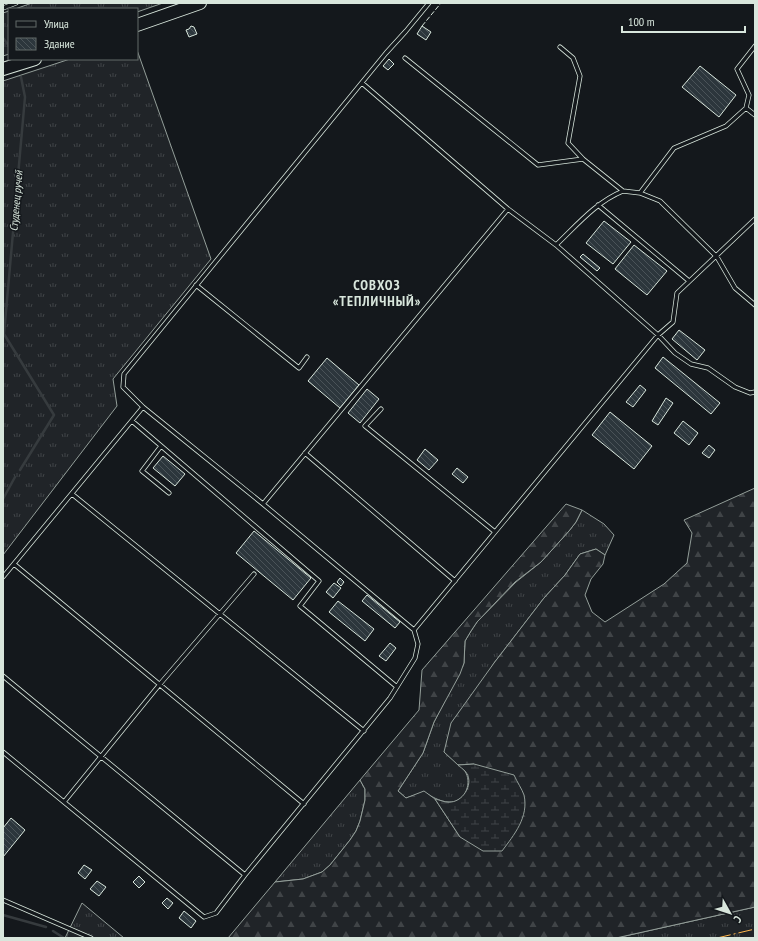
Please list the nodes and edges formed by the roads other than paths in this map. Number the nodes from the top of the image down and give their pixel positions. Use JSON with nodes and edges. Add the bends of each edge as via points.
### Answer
{"nodes":[{"id":1,"x":16,"y":3,"type":"edge"},
{"id":2,"x":200,"y":3,"type":"edge"},
{"id":3,"x":429,"y":3,"type":"edge"},
{"id":4,"x":3,"y":8,"type":"edge"},
{"id":5,"x":138,"y":25,"type":"edge"},
{"id":6,"x":755,"y":46,"type":"edge"},
{"id":7,"x":560,"y":47,"type":"dead end"},
{"id":8,"x":405,"y":58,"type":"dead end"},
{"id":9,"x":32,"y":60,"type":"edge"},
{"id":10,"x":3,"y":70,"type":"edge"},
{"id":11,"x":362,"y":82,"type":"junction"},
{"id":12,"x":746,"y":108,"type":"junction"},
{"id":13,"x":755,"y":115,"type":"edge"},
{"id":14,"x":583,"y":159,"type":"junction"},
{"id":15,"x":624,"y":191,"type":"junction"},
{"id":16,"x":640,"y":193,"type":"junction"},
{"id":17,"x":598,"y":205,"type":"junction"},
{"id":18,"x":508,"y":208,"type":"junction"},
{"id":19,"x":755,"y":219,"type":"edge"},
{"id":20,"x":556,"y":245,"type":"junction"},
{"id":21,"x":717,"y":257,"type":"junction"},
{"id":22,"x":689,"y":281,"type":"junction"},
{"id":23,"x":196,"y":285,"type":"junction"},
{"id":24,"x":755,"y":305,"type":"edge"},
{"id":25,"x":658,"y":335,"type":"junction"},
{"id":26,"x":307,"y":357,"type":"dead end"},
{"id":27,"x":755,"y":392,"type":"edge"},
{"id":28,"x":144,"y":407,"type":"junction"},
{"id":29,"x":381,"y":409,"type":"dead end"},
{"id":30,"x":132,"y":421,"type":"junction"},
{"id":31,"x":161,"y":446,"type":"junction"},
{"id":32,"x":305,"y":453,"type":"junction"},
{"id":33,"x":169,"y":493,"type":"dead end"},
{"id":34,"x":72,"y":494,"type":"junction"},
{"id":35,"x":264,"y":504,"type":"junction"},
{"id":36,"x":495,"y":532,"type":"junction"},
{"id":37,"x":14,"y":564,"type":"junction"},
{"id":38,"x":254,"y":574,"type":"dead end"},
{"id":39,"x":3,"y":577,"type":"edge"},
{"id":40,"x":455,"y":581,"type":"junction"},
{"id":41,"x":219,"y":613,"type":"junction"},
{"id":42,"x":414,"y":630,"type":"junction"},
{"id":43,"x":3,"y":676,"type":"edge"},
{"id":44,"x":160,"y":684,"type":"junction"},
{"id":45,"x":397,"y":687,"type":"junction"},
{"id":46,"x":364,"y":731,"type":"junction"},
{"id":47,"x":3,"y":752,"type":"edge"},
{"id":48,"x":100,"y":756,"type":"junction"},
{"id":49,"x":64,"y":802,"type":"junction"},
{"id":50,"x":304,"y":804,"type":"junction"},
{"id":51,"x":245,"y":875,"type":"junction"},
{"id":52,"x":3,"y":900,"type":"edge"},
{"id":53,"x":91,"y":938,"type":"edge"}],
"edges":[{"from":1,"to":4,"type":"lane"},
{"from":2,"to":5,"type":"main road"},
{"from":3,"to":11,"type":"lane"},
{"from":6,"to":12,"type":"lane","via":[[737,69],[749,95]]},
{"from":7,"to":14,"type":"lane","via":[[573,58],[580,76],[568,143]]},
{"from":8,"to":14,"type":"lane","via":[[538,165]]},
{"from":9,"to":10,"type":"main road"},
{"from":11,"to":18,"type":"lane"},
{"from":11,"to":23,"type":"lane"},
{"from":12,"to":13,"type":"lane"},
{"from":12,"to":16,"type":"lane","via":[[726,126],[674,148]]},
{"from":14,"to":15,"type":"lane"},
{"from":15,"to":16,"type":"lane"},
{"from":15,"to":17,"type":"lane"},
{"from":16,"to":21,"type":"lane","via":[[660,201]]},
{"from":17,"to":20,"type":"lane"},
{"from":17,"to":22,"type":"lane"},
{"from":18,"to":20,"type":"lane"},
{"from":18,"to":32,"type":"lane"},
{"from":19,"to":21,"type":"lane"},
{"from":20,"to":25,"type":"lane"},
{"from":21,"to":22,"type":"lane"},
{"from":21,"to":24,"type":"lane","via":[[736,288]]},
{"from":22,"to":25,"type":"lane","via":[[677,293],[673,322]]},
{"from":23,"to":26,"type":"lane","via":[[299,368]]},
{"from":23,"to":28,"type":"lane","via":[[124,374],[123,387]]},
{"from":25,"to":27,"type":"lane","via":[[675,353],[691,364],[708,368],[735,387],[750,393]]},
{"from":25,"to":36,"type":"lane"},
{"from":28,"to":30,"type":"lane"},
{"from":28,"to":35,"type":"lane"},
{"from":29,"to":36,"type":"lane","via":[[365,426]]},
{"from":30,"to":31,"type":"lane"},
{"from":30,"to":34,"type":"lane"},
{"from":31,"to":33,"type":"lane","via":[[142,471]]},
{"from":31,"to":45,"type":"lane","via":[[319,581],[300,606]]},
{"from":32,"to":35,"type":"lane"},
{"from":32,"to":40,"type":"lane"},
{"from":34,"to":37,"type":"lane"},
{"from":34,"to":41,"type":"lane"},
{"from":35,"to":42,"type":"lane"},
{"from":36,"to":40,"type":"lane"},
{"from":37,"to":39,"type":"lane"},
{"from":37,"to":44,"type":"lane"},
{"from":38,"to":41,"type":"lane"},
{"from":40,"to":42,"type":"lane"},
{"from":41,"to":44,"type":"lane"},
{"from":41,"to":46,"type":"lane"},
{"from":42,"to":45,"type":"lane","via":[[418,644],[414,658]]},
{"from":43,"to":48,"type":"lane"},
{"from":44,"to":48,"type":"lane"},
{"from":44,"to":50,"type":"lane"},
{"from":45,"to":46,"type":"lane"},
{"from":46,"to":50,"type":"lane"},
{"from":47,"to":49,"type":"lane"},
{"from":48,"to":49,"type":"lane"},
{"from":48,"to":51,"type":"lane"},
{"from":49,"to":51,"type":"lane","via":[[204,917],[216,913]]},
{"from":50,"to":51,"type":"lane"},
{"from":52,"to":53,"type":"lane"}]}
